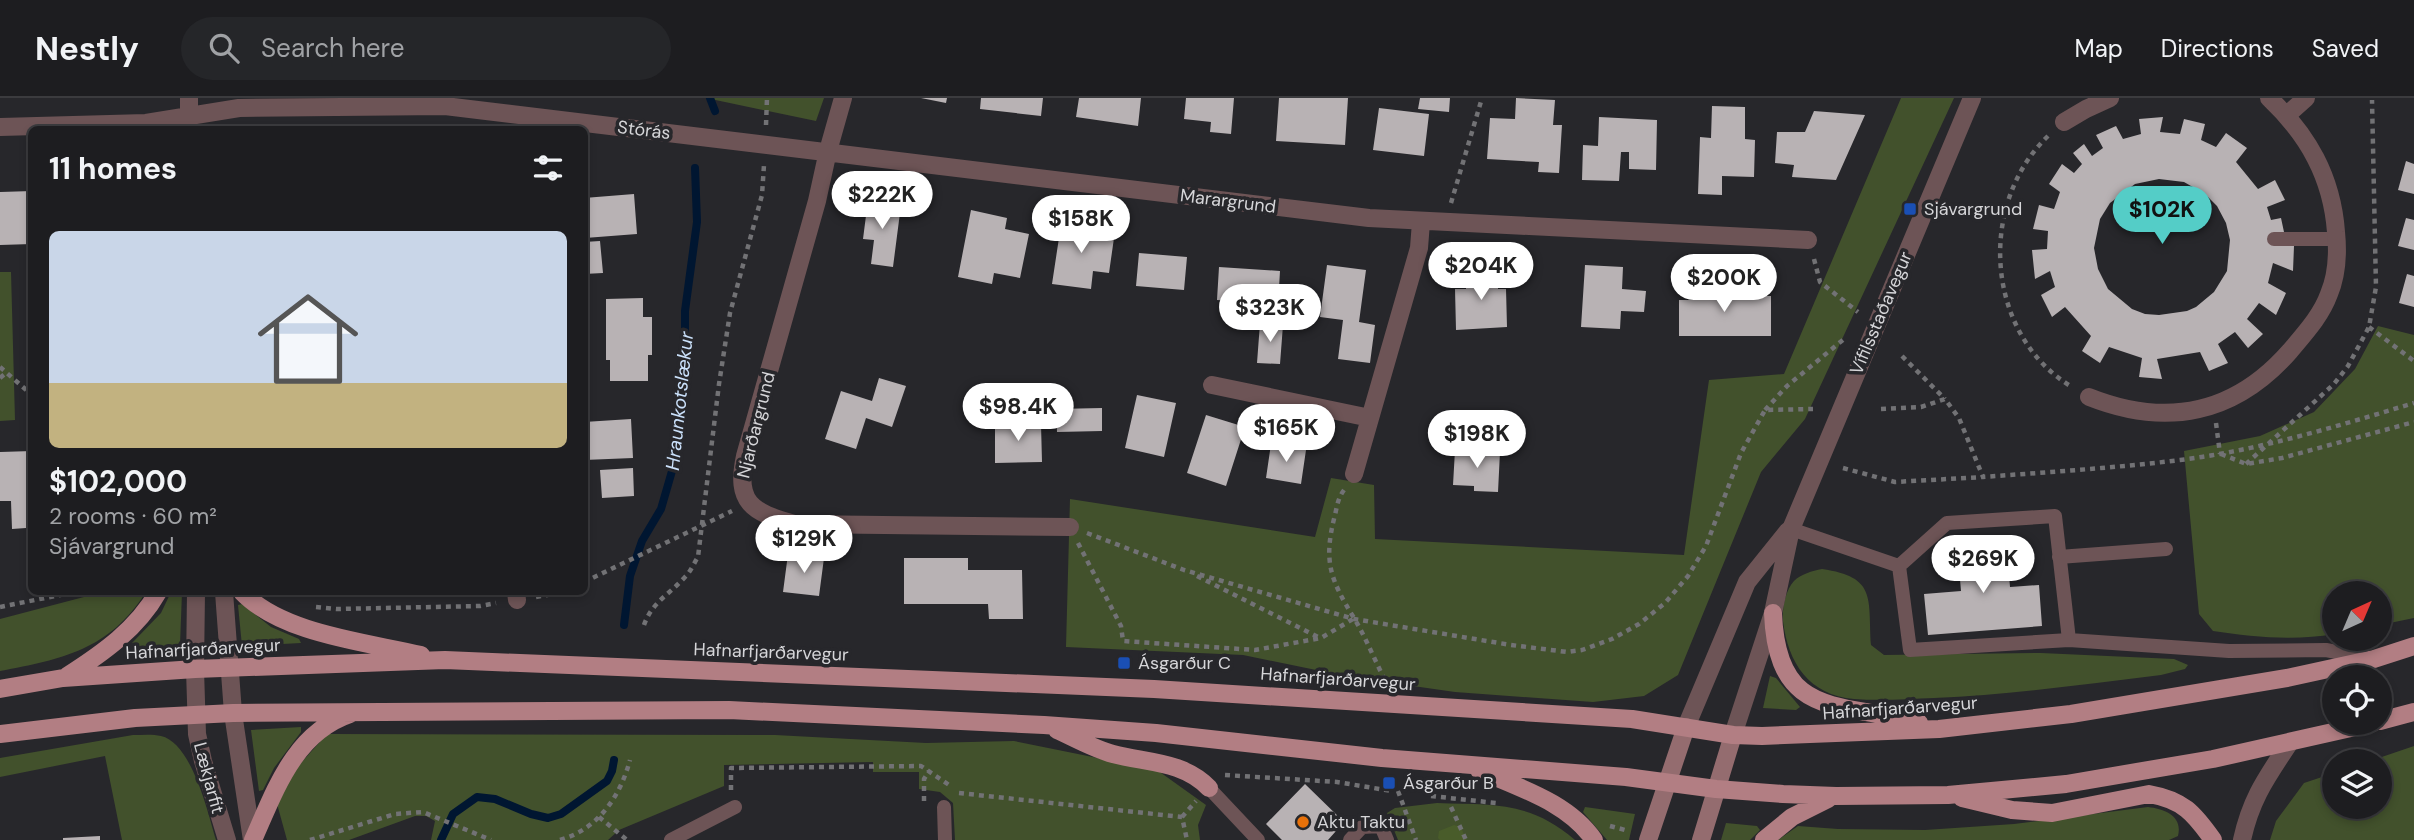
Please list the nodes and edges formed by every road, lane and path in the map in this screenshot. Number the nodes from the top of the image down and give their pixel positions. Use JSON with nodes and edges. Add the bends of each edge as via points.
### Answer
{"nodes":[{"id":1,"x":766,"y":98,"type":"edge"},
{"id":2,"x":843,"y":98,"type":"edge"},
{"id":3,"x":1482,"y":98,"type":"edge"},
{"id":4,"x":1972,"y":98,"type":"edge"},
{"id":5,"x":2110,"y":98,"type":"edge"},
{"id":6,"x":2269,"y":98,"type":"edge"},
{"id":7,"x":2306,"y":98,"type":"edge"},
{"id":8,"x":189,"y":115,"type":"edge"},
{"id":9,"x":2287,"y":115,"type":"junction"},
{"id":10,"x":519,"y":122,"type":"edge"},
{"id":11,"x":2064,"y":122,"type":"joint"},
{"id":12,"x":28,"y":126,"type":"edge"},
{"id":13,"x":29,"y":126,"type":"edge"},
{"id":14,"x":564,"y":126,"type":"edge"},
{"id":15,"x":0,"y":127,"type":"edge"},
{"id":16,"x":588,"y":128,"type":"edge"},
{"id":17,"x":766,"y":144,"type":"junction"},
{"id":18,"x":828,"y":152,"type":"junction"},
{"id":19,"x":1421,"y":222,"type":"junction"},
{"id":20,"x":1445,"y":224,"type":"junction"},
{"id":21,"x":2274,"y":239,"type":"dead end"},
{"id":22,"x":2337,"y":239,"type":"junction"},
{"id":23,"x":1808,"y":240,"type":"joint"},
{"id":24,"x":1858,"y":312,"type":"dead end"},
{"id":25,"x":2369,"y":327,"type":"dead end"},
{"id":26,"x":1844,"y":339,"type":"dead end"},
{"id":27,"x":1902,"y":356,"type":"dead end"},
{"id":28,"x":2414,"y":361,"type":"edge"},
{"id":29,"x":0,"y":367,"type":"edge"},
{"id":30,"x":6,"y":373,"type":"junction"},
{"id":31,"x":0,"y":378,"type":"edge"},
{"id":32,"x":1212,"y":385,"type":"dead end"},
{"id":33,"x":28,"y":392,"type":"edge"},
{"id":34,"x":2089,"y":397,"type":"joint"},
{"id":35,"x":1945,"y":399,"type":"junction"},
{"id":36,"x":2414,"y":403,"type":"edge"},
{"id":37,"x":2213,"y":406,"type":"junction"},
{"id":38,"x":1812,"y":409,"type":"dead end"},
{"id":39,"x":1881,"y":409,"type":"dead end"},
{"id":40,"x":1765,"y":410,"type":"junction"},
{"id":41,"x":1370,"y":418,"type":"junction"},
{"id":42,"x":2414,"y":422,"type":"edge"},
{"id":43,"x":2220,"y":454,"type":"junction"},
{"id":44,"x":1843,"y":468,"type":"dead end"},
{"id":45,"x":1354,"y":474,"type":"joint"},
{"id":46,"x":1983,"y":477,"type":"junction"},
{"id":47,"x":748,"y":503,"type":"junction"},
{"id":48,"x":703,"y":525,"type":"junction"},
{"id":49,"x":1070,"y":527,"type":"junction"},
{"id":50,"x":1791,"y":529,"type":"junction"},
{"id":51,"x":2166,"y":549,"type":"dead end"},
{"id":52,"x":2059,"y":557,"type":"junction"},
{"id":53,"x":1899,"y":565,"type":"junction"},
{"id":54,"x":1184,"y":570,"type":"junction"},
{"id":55,"x":588,"y":580,"type":"edge"},
{"id":56,"x":60,"y":595,"type":"edge"},
{"id":57,"x":156,"y":595,"type":"edge"},
{"id":58,"x":196,"y":595,"type":"edge"},
{"id":59,"x":224,"y":595,"type":"edge"},
{"id":60,"x":246,"y":595,"type":"edge"},
{"id":61,"x":517,"y":596,"type":"edge"},
{"id":62,"x":305,"y":605,"type":"dead end"},
{"id":63,"x":0,"y":607,"type":"edge"},
{"id":64,"x":1773,"y":613,"type":"junction"},
{"id":65,"x":1354,"y":619,"type":"junction"},
{"id":66,"x":644,"y":625,"type":"dead end"},
{"id":67,"x":1321,"y":638,"type":"junction"},
{"id":68,"x":2069,"y":640,"type":"junction"},
{"id":69,"x":2414,"y":646,"type":"edge"},
{"id":70,"x":2374,"y":659,"type":"junction"},
{"id":71,"x":445,"y":660,"type":"junction"},
{"id":72,"x":229,"y":668,"type":"junction"},
{"id":73,"x":195,"y":669,"type":"junction"},
{"id":74,"x":63,"y":678,"type":"junction"},
{"id":75,"x":1386,"y":682,"type":"dead end"},
{"id":76,"x":0,"y":689,"type":"edge"},
{"id":77,"x":360,"y":711,"type":"junction"},
{"id":78,"x":2414,"y":712,"type":"edge"},
{"id":79,"x":233,"y":713,"type":"junction"},
{"id":80,"x":195,"y":715,"type":"junction"},
{"id":81,"x":2392,"y":718,"type":"edge"},
{"id":82,"x":1044,"y":725,"type":"junction"},
{"id":83,"x":1686,"y":727,"type":"junction"},
{"id":84,"x":1940,"y":729,"type":"junction"},
{"id":85,"x":0,"y":734,"type":"edge"},
{"id":86,"x":1732,"y":735,"type":"junction"},
{"id":87,"x":2323,"y":735,"type":"edge"},
{"id":88,"x":2290,"y":743,"type":"junction"},
{"id":89,"x":631,"y":760,"type":"dead end"},
{"id":90,"x":1469,"y":765,"type":"junction"},
{"id":91,"x":731,"y":768,"type":"dead end"},
{"id":92,"x":1667,"y":780,"type":"junction"},
{"id":93,"x":1208,"y":789,"type":"junction"},
{"id":94,"x":1716,"y":789,"type":"junction"},
{"id":95,"x":1948,"y":794,"type":"junction"},
{"id":96,"x":1431,"y":796,"type":"dead end"},
{"id":97,"x":1836,"y":796,"type":"junction"},
{"id":98,"x":1500,"y":803,"type":"dead end"},
{"id":99,"x":735,"y":807,"type":"dead end"},
{"id":100,"x":944,"y":807,"type":"dead end"},
{"id":101,"x":1451,"y":807,"type":"dead end"},
{"id":102,"x":599,"y":817,"type":"junction"},
{"id":103,"x":1182,"y":817,"type":"junction"},
{"id":104,"x":1384,"y":833,"type":"edge"},
{"id":105,"x":227,"y":840,"type":"edge"},
{"id":106,"x":252,"y":840,"type":"edge"},
{"id":107,"x":310,"y":840,"type":"edge"},
{"id":108,"x":491,"y":840,"type":"edge"},
{"id":109,"x":560,"y":840,"type":"edge"},
{"id":110,"x":627,"y":840,"type":"edge"},
{"id":111,"x":671,"y":840,"type":"edge"},
{"id":112,"x":945,"y":840,"type":"edge"},
{"id":113,"x":1187,"y":840,"type":"edge"},
{"id":114,"x":1258,"y":840,"type":"edge"},
{"id":115,"x":1350,"y":840,"type":"edge"},
{"id":116,"x":1416,"y":840,"type":"edge"},
{"id":117,"x":1466,"y":840,"type":"edge"},
{"id":118,"x":1594,"y":840,"type":"edge"},
{"id":119,"x":1648,"y":840,"type":"edge"},
{"id":120,"x":1701,"y":840,"type":"edge"},
{"id":121,"x":1764,"y":840,"type":"edge"},
{"id":122,"x":2213,"y":840,"type":"edge"},
{"id":123,"x":2242,"y":840,"type":"edge"}],
"edges":[{"from":1,"to":17,"type":"path"},
{"from":2,"to":18,"type":"street","name":"Njarðargrund"},
{"from":3,"to":20,"type":"path"},
{"from":4,"to":50,"type":"street","name":"Vífilsstaðavegur"},
{"from":5,"to":11,"type":"street"},
{"from":6,"to":9,"type":"street"},
{"from":7,"to":9,"type":"street"},
{"from":8,"to":10,"type":"street","name":"Stórás","via":[[239,108],[445,106]]},
{"from":8,"to":13,"type":"street","name":"Stórás","via":[[146,122]]},
{"from":9,"to":22,"type":"street","via":[[2319,163],[2332,200]]},
{"from":10,"to":14,"type":"street","name":"Stórás"},
{"from":11,"to":34,"type":"path","via":[[2037,148],[2006,204],[1999,254],[2001,279],[2031,349],[2067,384]]},
{"from":12,"to":15,"type":"street","name":"Stórás"},
{"from":16,"to":17,"type":"street","name":"Stórás"},
{"from":17,"to":18,"type":"street","name":"Stórás"},
{"from":17,"to":48,"type":"path","via":[[762,195],[730,313]]},
{"from":18,"to":19,"type":"street","name":"Marargrund"},
{"from":18,"to":47,"type":"street","name":"Njarðargrund","via":[[745,456],[741,489]]},
{"from":19,"to":20,"type":"street","name":"Marargrund"},
{"from":19,"to":41,"type":"street","via":[[1419,248]]},
{"from":20,"to":23,"type":"street","name":"Marargrund"},
{"from":21,"to":22,"type":"lane"},
{"from":22,"to":37,"type":"street","via":[[2333,280],[2321,311],[2258,382]]},
{"from":23,"to":24,"type":"path","via":[[1820,282]]},
{"from":25,"to":28,"type":"path"},
{"from":26,"to":40,"type":"path"},
{"from":27,"to":35,"type":"path"},
{"from":29,"to":30,"type":"path"},
{"from":30,"to":31,"type":"path"},
{"from":30,"to":33,"type":"path"},
{"from":32,"to":41,"type":"street"},
{"from":34,"to":37,"type":"street","via":[[2113,407],[2163,414]]},
{"from":35,"to":39,"type":"path","via":[[1922,407]]},
{"from":35,"to":46,"type":"path","via":[[1959,418]]},
{"from":36,"to":43,"type":"path"},
{"from":37,"to":43,"type":"path"},
{"from":38,"to":40,"type":"path"},
{"from":40,"to":65,"type":"path","via":[[1741,453],[1713,530],[1693,569],[1665,603],[1619,636],[1567,652]]},
{"from":41,"to":45,"type":"street"},
{"from":42,"to":43,"type":"path","via":[[2246,464]]},
{"from":43,"to":46,"type":"path"},
{"from":44,"to":46,"type":"path","via":[[1895,482]]},
{"from":45,"to":65,"type":"path","via":[[1340,496],[1328,544],[1334,582]]},
{"from":47,"to":48,"type":"path"},
{"from":47,"to":49,"type":"street","name":"Njarðargrund","via":[[769,517],[794,524]]},
{"from":48,"to":55,"type":"path"},
{"from":48,"to":66,"type":"path","via":[[698,557],[657,601]]},
{"from":49,"to":54,"type":"path"},
{"from":49,"to":67,"type":"path","via":[[1121,626],[1123,641],[1255,650]]},
{"from":50,"to":53,"type":"lane"},
{"from":50,"to":64,"type":"street","name":"Vífilsstaðavegur"},
{"from":50,"to":83,"type":"street","name":"Vífilsstaðavegur","via":[[1746,583]]},
{"from":51,"to":52,"type":"lane"},
{"from":52,"to":53,"type":"lane","via":[[2055,516],[1947,523]]},
{"from":52,"to":68,"type":"lane"},
{"from":53,"to":68,"type":"lane","via":[[1910,650]]},
{"from":54,"to":65,"type":"path"},
{"from":54,"to":67,"type":"path"},
{"from":56,"to":63,"type":"path"},
{"from":57,"to":74,"type":"main road","via":[[125,634]]},
{"from":58,"to":73,"type":"street","name":"Lækjarfit"},
{"from":59,"to":72,"type":"street","name":"Lækjarfit"},
{"from":60,"to":71,"type":"main road","via":[[300,626]]},
{"from":61,"to":62,"type":"path","via":[[480,606],[336,609]]},
{"from":64,"to":84,"type":"main road","via":[[1781,663],[1812,698],[1838,708]]},
{"from":64,"to":86,"type":"street","name":"Vífilsstaðavegur"},
{"from":65,"to":67,"type":"path"},
{"from":65,"to":75,"type":"path"},
{"from":68,"to":70,"type":"lane","via":[[2229,651],[2326,650]]},
{"from":69,"to":70,"type":"main road","name":"Hafnarfjarðarvegur"},
{"from":70,"to":84,"type":"main road","name":"Hafnarfjarðarvegur","via":[[2138,704]]},
{"from":71,"to":72,"type":"main road","name":"Hafnarfjarðarvegur"},
{"from":71,"to":83,"type":"main road","name":"Hafnarfjarðarvegur","via":[[1154,689],[1632,719]]},
{"from":72,"to":73,"type":"main road","name":"Hafnarfjarðarvegur"},
{"from":72,"to":79,"type":"street","name":"Lækjarfit"},
{"from":73,"to":74,"type":"main road","name":"Hafnarfjarðarvegur"},
{"from":73,"to":80,"type":"street","name":"Lækjarfit"},
{"from":74,"to":76,"type":"main road","name":"Hafnarfjarðarvegur"},
{"from":77,"to":79,"type":"main road"},
{"from":77,"to":82,"type":"main road","via":[[729,710]]},
{"from":77,"to":106,"type":"main road","via":[[323,727],[291,760]]},
{"from":78,"to":81,"type":"main road"},
{"from":79,"to":80,"type":"main road"},
{"from":79,"to":106,"type":"street","name":"Lækjarfit"},
{"from":80,"to":85,"type":"main road"},
{"from":80,"to":105,"type":"street","name":"Lækjarfit","via":[[202,761]]},
{"from":82,"to":90,"type":"main road"},
{"from":82,"to":93,"type":"main road","via":[[1110,753],[1181,768]]},
{"from":83,"to":86,"type":"main road","name":"Hafnarfjarðarvegur"},
{"from":83,"to":92,"type":"main road","name":"Vífilsstaðavegur"},
{"from":84,"to":86,"type":"main road","name":"Hafnarfjarðarvegur"},
{"from":86,"to":94,"type":"main road","name":"Vífilsstaðavegur"},
{"from":87,"to":88,"type":"main road"},
{"from":88,"to":95,"type":"main road","via":[[2066,784]]},
{"from":88,"to":123,"type":"street","via":[[2256,794]]},
{"from":89,"to":102,"type":"path","via":[[625,781]]},
{"from":90,"to":92,"type":"main road"},
{"from":90,"to":118,"type":"main road","via":[[1576,817]]},
{"from":91,"to":103,"type":"path","via":[[921,766],[964,794]]},
{"from":92,"to":94,"type":"main road"},
{"from":92,"to":119,"type":"main road","name":"Vífilsstaðavegur"},
{"from":93,"to":103,"type":"path"},
{"from":93,"to":114,"type":"lane"},
{"from":93,"to":116,"type":"path","via":[[1221,775],[1337,782],[1395,791]]},
{"from":94,"to":97,"type":"main road"},
{"from":94,"to":120,"type":"main road","name":"Vífilsstaðavegur"},
{"from":95,"to":97,"type":"main road"},
{"from":95,"to":122,"type":"main road","via":[[2012,810],[2052,813],[2149,794],[2164,796],[2188,809]]},
{"from":96,"to":98,"type":"path"},
{"from":97,"to":121,"type":"main road","via":[[1792,817]]},
{"from":99,"to":111,"type":"lane"},
{"from":100,"to":112,"type":"lane"},
{"from":101,"to":117,"type":"path"},
{"from":102,"to":109,"type":"path"},
{"from":102,"to":110,"type":"path"},
{"from":103,"to":113,"type":"path"},
{"from":104,"to":115,"type":"lane","via":[[1362,827]]},
{"from":107,"to":108,"type":"path","via":[[395,814],[423,812]]}]}
